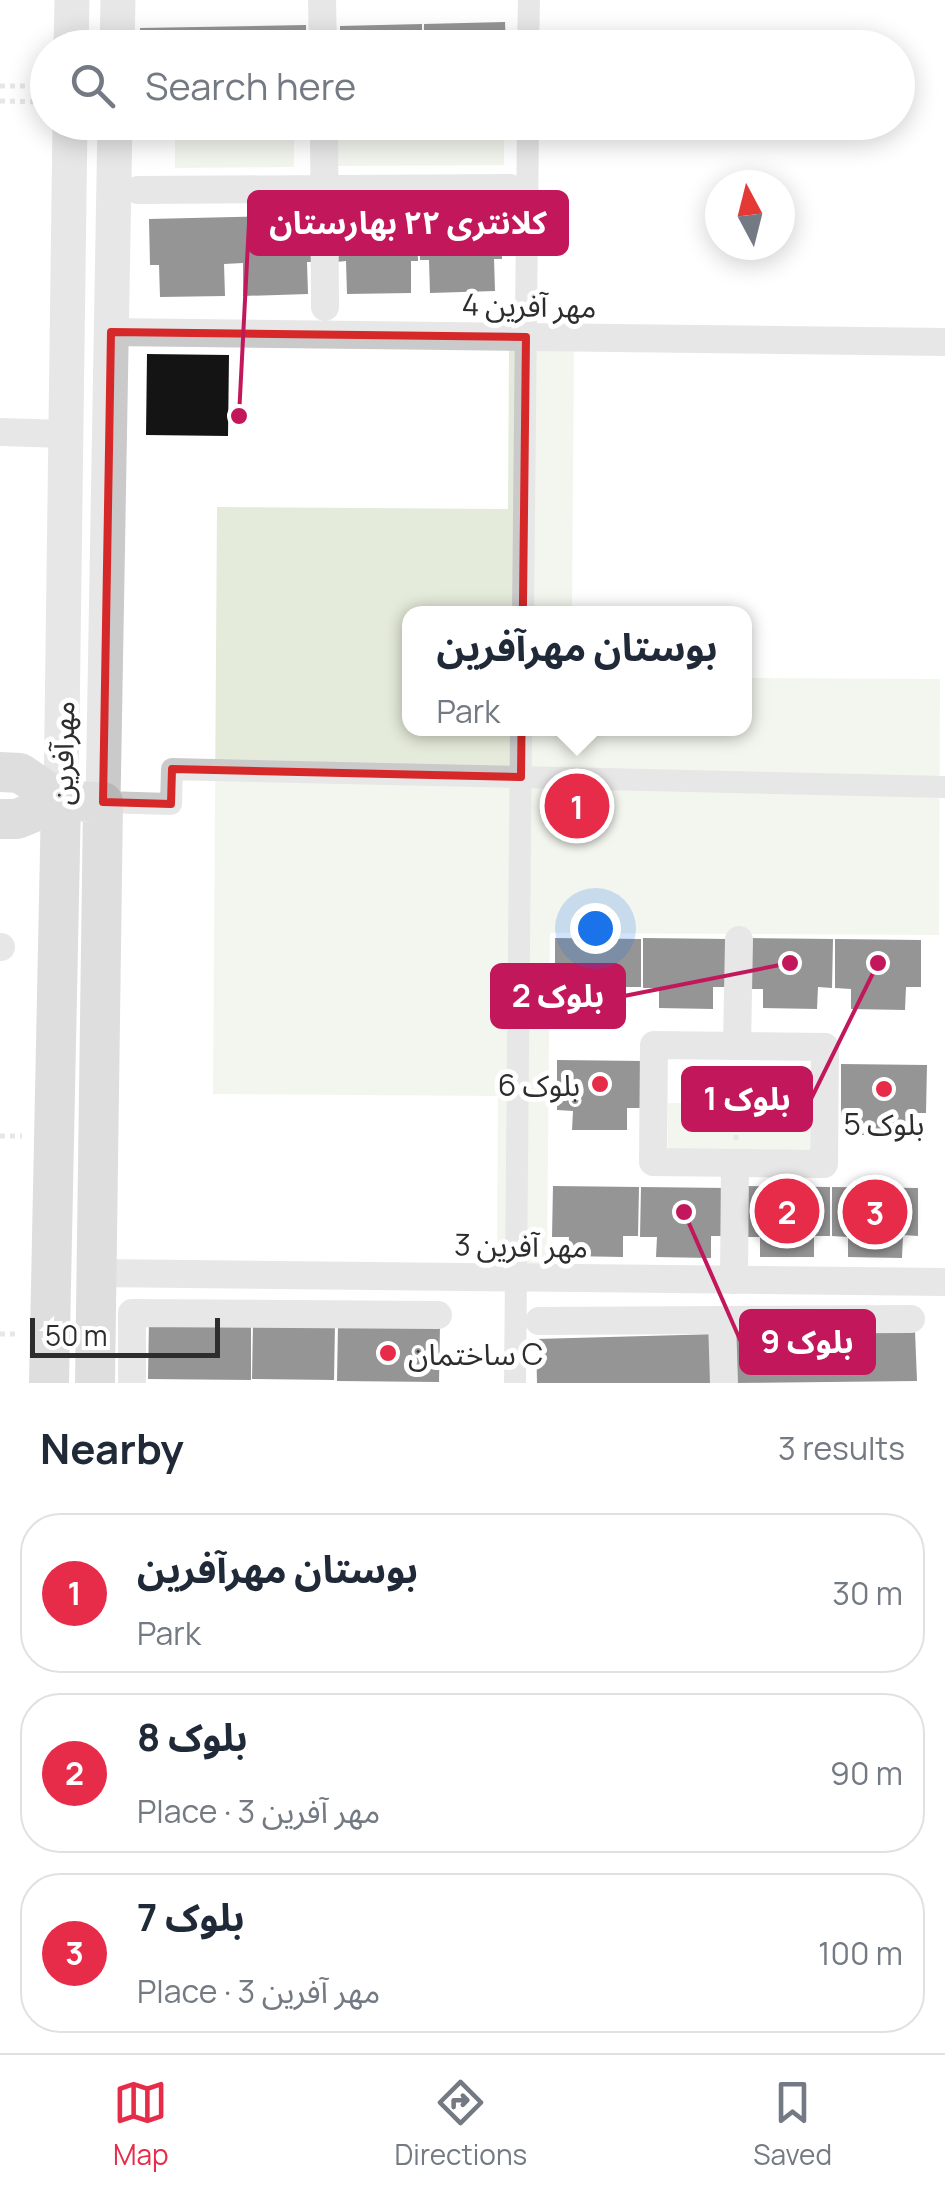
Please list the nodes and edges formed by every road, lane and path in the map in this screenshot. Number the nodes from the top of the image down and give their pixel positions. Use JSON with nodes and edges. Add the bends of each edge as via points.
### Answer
{"nodes":[{"id":1,"x":72,"y":0,"type":"edge"},
{"id":2,"x":118,"y":0,"type":"edge"},
{"id":3,"x":322,"y":0,"type":"edge"},
{"id":4,"x":529,"y":0,"type":"edge"},
{"id":5,"x":71,"y":30,"type":"edge"},
{"id":6,"x":117,"y":30,"type":"edge"},
{"id":7,"x":323,"y":30,"type":"edge"},
{"id":8,"x":528,"y":30,"type":"edge"},
{"id":9,"x":0,"y":86,"type":"edge"},
{"id":10,"x":30,"y":86,"type":"edge"},
{"id":11,"x":0,"y":102,"type":"edge"},
{"id":12,"x":30,"y":102,"type":"edge"},
{"id":13,"x":70,"y":140,"type":"edge"},
{"id":14,"x":115,"y":140,"type":"edge"},
{"id":15,"x":324,"y":140,"type":"edge"},
{"id":16,"x":528,"y":140,"type":"edge"},
{"id":17,"x":510,"y":188,"type":"dead end"},
{"id":18,"x":324,"y":189,"type":"junction"},
{"id":19,"x":138,"y":190,"type":"dead end"},
{"id":20,"x":326,"y":307,"type":"dead end"},
{"id":21,"x":111,"y":332,"type":"junction"},
{"id":22,"x":526,"y":337,"type":"junction"},
{"id":23,"x":945,"y":342,"type":"edge"},
{"id":24,"x":0,"y":432,"type":"edge"},
{"id":25,"x":66,"y":434,"type":"junction"},
{"id":26,"x":522,"y":606,"type":"edge"},
{"id":27,"x":521,"y":736,"type":"edge"},
{"id":28,"x":0,"y":772,"type":"edge"},
{"id":29,"x":521,"y":777,"type":"junction"},
{"id":30,"x":945,"y":788,"type":"edge"},
{"id":31,"x":61,"y":801,"type":"junction"},
{"id":32,"x":102,"y":802,"type":"junction"},
{"id":33,"x":0,"y":819,"type":"edge"},
{"id":34,"x":739,"y":940,"type":"dead end"},
{"id":35,"x":737,"y":1046,"type":"junction"},
{"id":36,"x":736,"y":1163,"type":"junction"},
{"id":37,"x":97,"y":1272,"type":"junction"},
{"id":38,"x":516,"y":1278,"type":"junction"},
{"id":39,"x":734,"y":1280,"type":"junction"},
{"id":40,"x":945,"y":1282,"type":"edge"},
{"id":41,"x":438,"y":1315,"type":"dead end"},
{"id":42,"x":911,"y":1319,"type":"dead end"},
{"id":43,"x":722,"y":1320,"type":"junction"},
{"id":44,"x":539,"y":1321,"type":"dead end"},
{"id":45,"x":49,"y":1383,"type":"edge"},
{"id":46,"x":96,"y":1383,"type":"edge"},
{"id":47,"x":132,"y":1383,"type":"edge"},
{"id":48,"x":515,"y":1383,"type":"edge"},
{"id":49,"x":724,"y":1383,"type":"edge"}],
"edges":[{"from":1,"to":5,"type":"street"},
{"from":2,"to":6,"type":"street"},
{"from":3,"to":7,"type":"street"},
{"from":4,"to":8,"type":"street"},
{"from":9,"to":10,"type":"path"},
{"from":11,"to":12,"type":"path"},
{"from":13,"to":25,"type":"street","name":"مهرآفرین"},
{"from":14,"to":21,"type":"street","name":"مهرآفرین"},
{"from":15,"to":18,"type":"street"},
{"from":16,"to":22,"type":"street"},
{"from":17,"to":18,"type":"street"},
{"from":18,"to":19,"type":"street"},
{"from":18,"to":20,"type":"street"},
{"from":21,"to":22,"type":"street","name":"مهر آفرین 4"},
{"from":21,"to":32,"type":"street","name":"مهرآفرین"},
{"from":22,"to":23,"type":"street","name":"مهر آفرین 4"},
{"from":22,"to":26,"type":"street"},
{"from":24,"to":25,"type":"street"},
{"from":25,"to":31,"type":"street","name":"مهرآفرین"},
{"from":27,"to":29,"type":"street"},
{"from":28,"to":31,"type":"main road","via":[[20,773]]},
{"from":29,"to":30,"type":"street"},
{"from":29,"to":32,"type":"street","via":[[172,768],[171,804]]},
{"from":29,"to":38,"type":"street"},
{"from":31,"to":32,"type":"main road"},
{"from":31,"to":33,"type":"main road"},
{"from":31,"to":45,"type":"main road","name":"مهرآفرین"},
{"from":32,"to":37,"type":"main road","name":"مهرآفرین"},
{"from":34,"to":35,"type":"street"},
{"from":35,"to":36,"type":"path"},
{"from":35,"to":36,"type":"street","via":[[654,1045],[653,1162]]},
{"from":35,"to":36,"type":"street","via":[[825,1047],[824,1164]]},
{"from":36,"to":39,"type":"street"},
{"from":37,"to":38,"type":"street","name":"مهر آفرین 3"},
{"from":37,"to":46,"type":"main road","name":"مهرآفرین"},
{"from":38,"to":39,"type":"street","name":"مهر آفرین 3"},
{"from":38,"to":48,"type":"street"},
{"from":39,"to":40,"type":"street","name":"مهر آفرین 3"},
{"from":41,"to":47,"type":"street","via":[[132,1313]]},
{"from":42,"to":43,"type":"street"},
{"from":43,"to":44,"type":"street"},
{"from":43,"to":49,"type":"street"}]}
